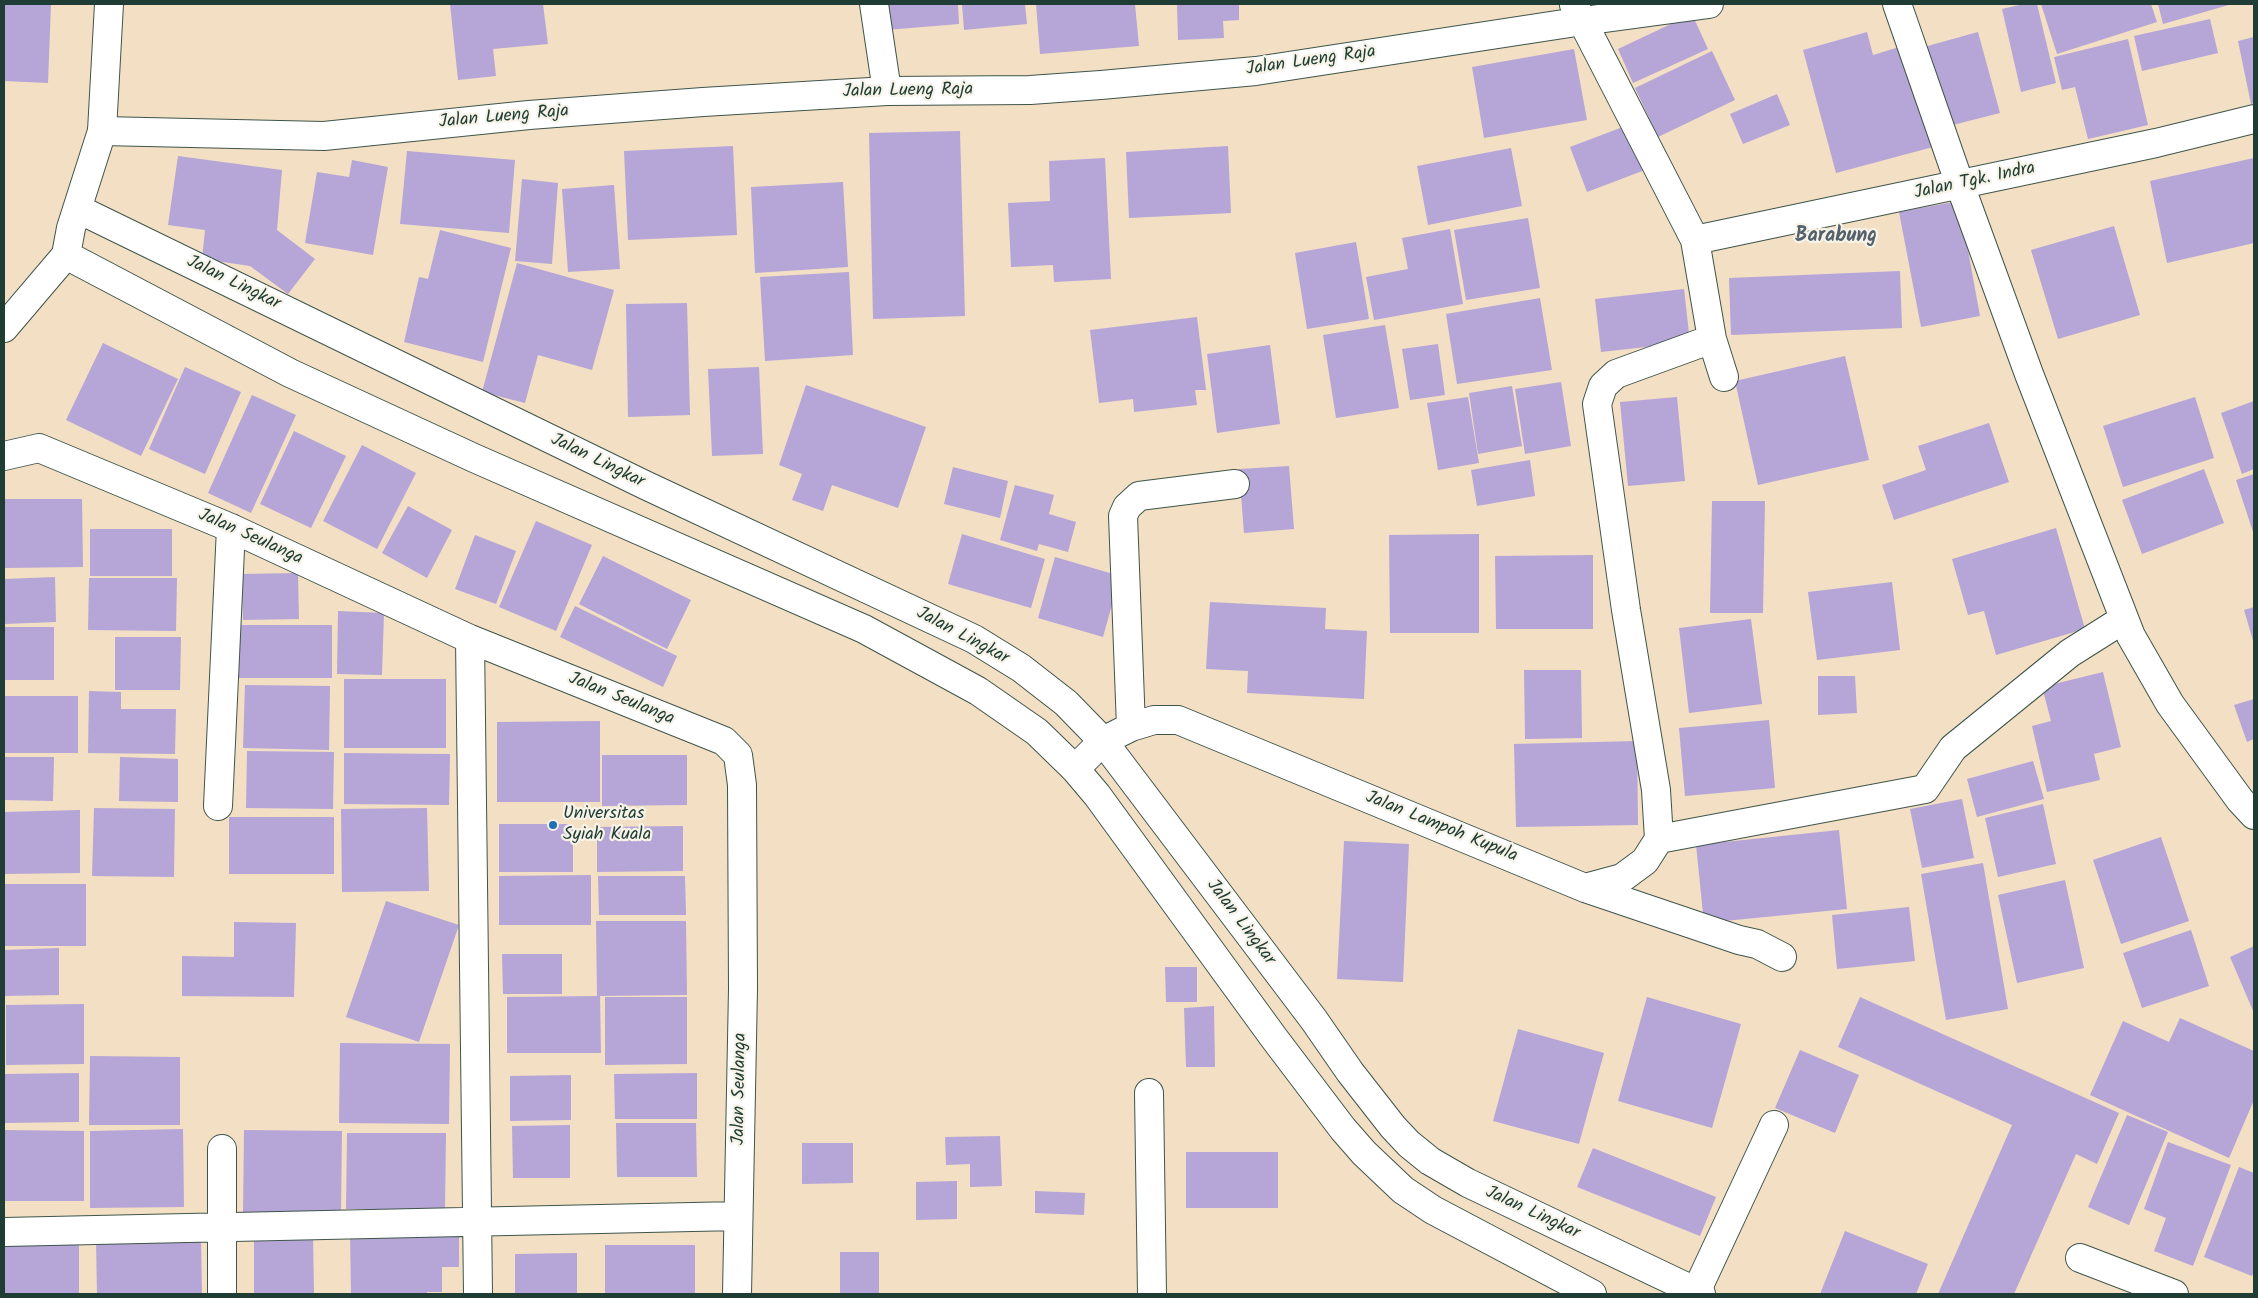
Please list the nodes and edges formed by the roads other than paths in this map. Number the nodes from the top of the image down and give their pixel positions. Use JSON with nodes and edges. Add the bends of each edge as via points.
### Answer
{"nodes":[{"id":1,"x":109,"y":4,"type":"edge"},
{"id":2,"x":874,"y":4,"type":"edge"},
{"id":3,"x":1709,"y":4,"type":"edge"},
{"id":4,"x":1897,"y":4,"type":"edge"},
{"id":5,"x":1578,"y":12,"type":"edge"},
{"id":6,"x":887,"y":91,"type":"junction"},
{"id":7,"x":2254,"y":120,"type":"edge"},
{"id":8,"x":102,"y":131,"type":"junction"},
{"id":9,"x":1960,"y":185,"type":"junction"},
{"id":10,"x":74,"y":218,"type":"junction"},
{"id":11,"x":1695,"y":240,"type":"junction"},
{"id":12,"x":66,"y":255,"type":"junction"},
{"id":13,"x":4,"y":328,"type":"edge"},
{"id":14,"x":1712,"y":339,"type":"junction"},
{"id":15,"x":1724,"y":377,"type":"dead end"},
{"id":16,"x":4,"y":456,"type":"edge"},
{"id":17,"x":1236,"y":484,"type":"dead end"},
{"id":18,"x":231,"y":528,"type":"junction"},
{"id":19,"x":2124,"y":619,"type":"junction"},
{"id":20,"x":470,"y":639,"type":"junction"},
{"id":21,"x":1131,"y":727,"type":"junction"},
{"id":22,"x":1103,"y":741,"type":"junction"},
{"id":23,"x":1075,"y":769,"type":"junction"},
{"id":24,"x":2245,"y":788,"type":"edge"},
{"id":25,"x":218,"y":806,"type":"dead end"},
{"id":26,"x":2254,"y":815,"type":"edge"},
{"id":27,"x":1659,"y":839,"type":"junction"},
{"id":28,"x":1585,"y":888,"type":"junction"},
{"id":29,"x":1782,"y":957,"type":"dead end"},
{"id":30,"x":1150,"y":1093,"type":"dead end"},
{"id":31,"x":1774,"y":1125,"type":"dead end"},
{"id":32,"x":222,"y":1149,"type":"dead end"},
{"id":33,"x":738,"y":1216,"type":"junction"},
{"id":34,"x":478,"y":1223,"type":"junction"},
{"id":35,"x":221,"y":1228,"type":"junction"},
{"id":36,"x":4,"y":1232,"type":"edge"},
{"id":37,"x":2080,"y":1258,"type":"dead end"},
{"id":38,"x":1699,"y":1293,"type":"edge"},
{"id":39,"x":222,"y":1294,"type":"edge"},
{"id":40,"x":478,"y":1294,"type":"edge"},
{"id":41,"x":738,"y":1294,"type":"edge"},
{"id":42,"x":1152,"y":1294,"type":"edge"},
{"id":43,"x":1592,"y":1294,"type":"edge"},
{"id":44,"x":2174,"y":1294,"type":"edge"}],
"edges":[{"from":1,"to":8,"type":"street"},
{"from":2,"to":6,"type":"street"},
{"from":3,"to":5,"type":"street","name":"Jalan Lueng Raja"},
{"from":4,"to":9,"type":"street"},
{"from":5,"to":6,"type":"street","name":"Jalan Lueng Raja","via":[[1256,72],[1030,90]]},
{"from":5,"to":11,"type":"street"},
{"from":6,"to":8,"type":"street","name":"Jalan Lueng Raja","via":[[529,114],[324,136]]},
{"from":7,"to":9,"type":"street","name":"Jalan Tgk. Indra"},
{"from":8,"to":10,"type":"street"},
{"from":9,"to":11,"type":"street","name":"Jalan Tgk. Indra"},
{"from":9,"to":19,"type":"street"},
{"from":10,"to":12,"type":"street"},
{"from":10,"to":22,"type":"street","name":"Jalan Lingkar","via":[[974,639],[1066,703]]},
{"from":11,"to":14,"type":"street"},
{"from":12,"to":13,"type":"street"},
{"from":12,"to":23,"type":"street","via":[[290,373],[474,458],[864,629],[978,691],[1037,732]]},
{"from":14,"to":15,"type":"street"},
{"from":14,"to":27,"type":"street","via":[[1616,374],[1603,386],[1598,404],[1626,610],[1656,790]]},
{"from":16,"to":18,"type":"street","name":"Jalan Seulanga","via":[[39,448]]},
{"from":17,"to":21,"type":"street","via":[[1139,496],[1123,516]]},
{"from":18,"to":20,"type":"street","name":"Jalan Seulanga"},
{"from":18,"to":25,"type":"street"},
{"from":19,"to":24,"type":"street","via":[[2170,704]]},
{"from":19,"to":27,"type":"street","via":[[2070,653],[1953,748],[1925,789]]},
{"from":20,"to":33,"type":"street","name":"Jalan Seulanga","via":[[724,741],[738,755],[742,785],[743,979]]},
{"from":20,"to":34,"type":"street"},
{"from":21,"to":22,"type":"street","name":"Jalan Lampoh Kupula"},
{"from":21,"to":28,"type":"street","name":"Jalan Lampoh Kupula","via":[[1154,720],[1178,720]]},
{"from":22,"to":23,"type":"street","name":"Jalan Lampoh Kupula"},
{"from":22,"to":38,"type":"street","name":"Jalan Lingkar","via":[[1350,1072],[1409,1144],[1430,1161],[1468,1183]]},
{"from":23,"to":43,"type":"street","via":[[1274,1038],[1364,1153],[1403,1190],[1433,1210]]},
{"from":24,"to":26,"type":"street"},
{"from":27,"to":28,"type":"street","via":[[1645,861],[1622,878]]},
{"from":28,"to":29,"type":"street","name":"Jalan Lampoh Kupula","via":[[1757,944]]},
{"from":30,"to":42,"type":"street"},
{"from":31,"to":38,"type":"street"},
{"from":32,"to":35,"type":"street"},
{"from":33,"to":34,"type":"street"},
{"from":33,"to":41,"type":"street","name":"Jalan Seulanga"},
{"from":34,"to":35,"type":"street"},
{"from":34,"to":40,"type":"street"},
{"from":35,"to":36,"type":"street"},
{"from":35,"to":39,"type":"street"},
{"from":37,"to":44,"type":"street"}]}
